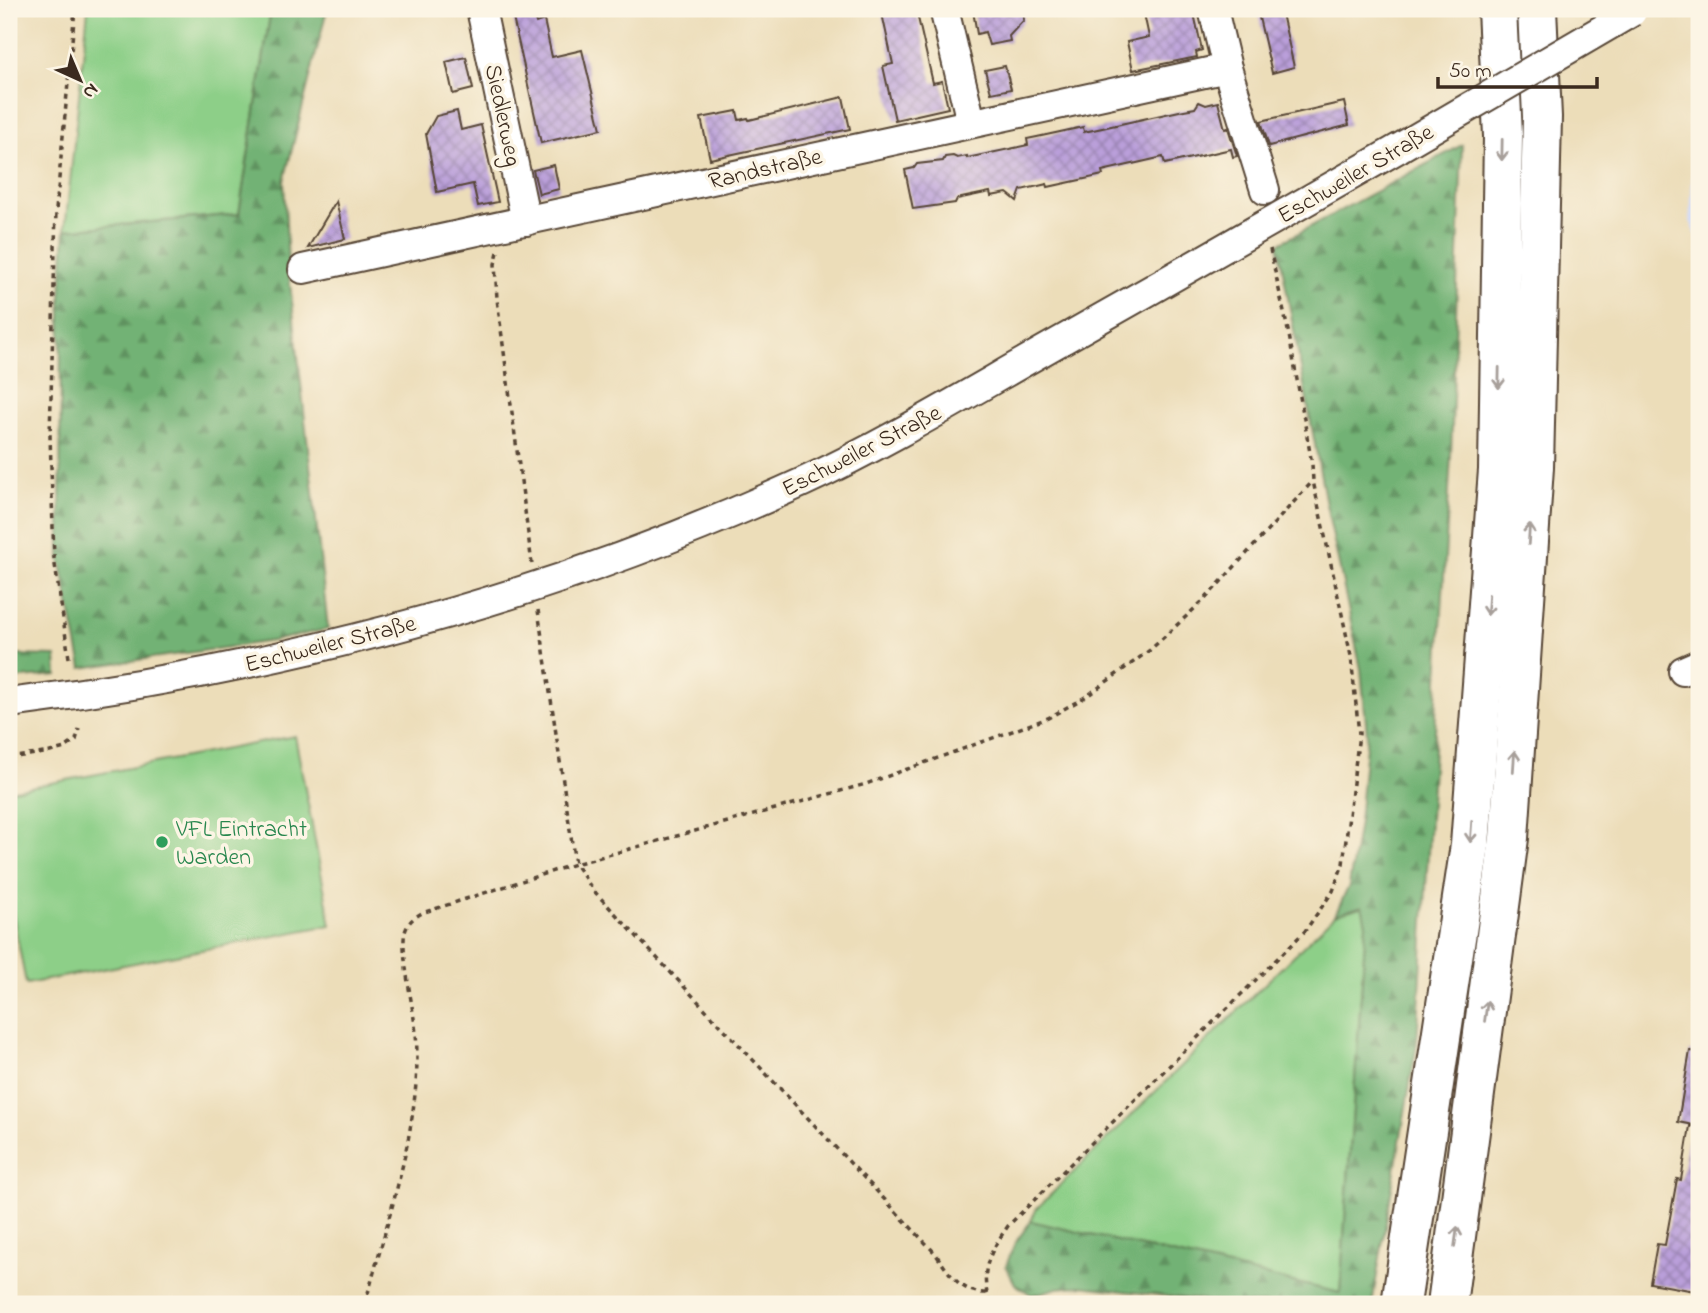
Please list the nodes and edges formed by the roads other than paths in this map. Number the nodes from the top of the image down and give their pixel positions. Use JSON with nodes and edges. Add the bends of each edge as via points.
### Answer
{"nodes":[{"id":1,"x":481,"y":9,"type":"edge"},
{"id":2,"x":944,"y":9,"type":"edge"},
{"id":3,"x":1213,"y":9,"type":"edge"},
{"id":4,"x":1497,"y":9,"type":"edge"},
{"id":5,"x":1537,"y":9,"type":"edge"},
{"id":6,"x":1635,"y":11,"type":"edge"},
{"id":7,"x":1227,"y":68,"type":"junction"},
{"id":8,"x":971,"y":122,"type":"junction"},
{"id":9,"x":1265,"y":190,"type":"dead end"},
{"id":10,"x":519,"y":223,"type":"junction"},
{"id":11,"x":303,"y":269,"type":"dead end"},
{"id":12,"x":9,"y":703,"type":"edge"},
{"id":13,"x":1401,"y":1304,"type":"edge"},
{"id":14,"x":1447,"y":1304,"type":"edge"}],
"edges":[{"from":1,"to":10,"type":"street","name":"Siedlerweg"},
{"from":2,"to":8,"type":"street"},
{"from":3,"to":7,"type":"street"},
{"from":4,"to":13,"type":"highway","one_way":true,"via":[[1503,136],[1497,470],[1470,845]]},
{"from":14,"to":5,"type":"highway","one_way":true,"via":[[1511,811],[1534,467],[1542,117]]},
{"from":6,"to":12,"type":"street","name":"Eschweiler Straße","bridge":true,"via":[[928,417],[806,480],[715,520],[535,586],[391,630],[271,660],[98,692]]},
{"from":7,"to":8,"type":"street","name":"Randstraße"},
{"from":7,"to":9,"type":"street"},
{"from":8,"to":10,"type":"street","name":"Randstraße"},
{"from":10,"to":11,"type":"street","name":"Randstraße"}]}
